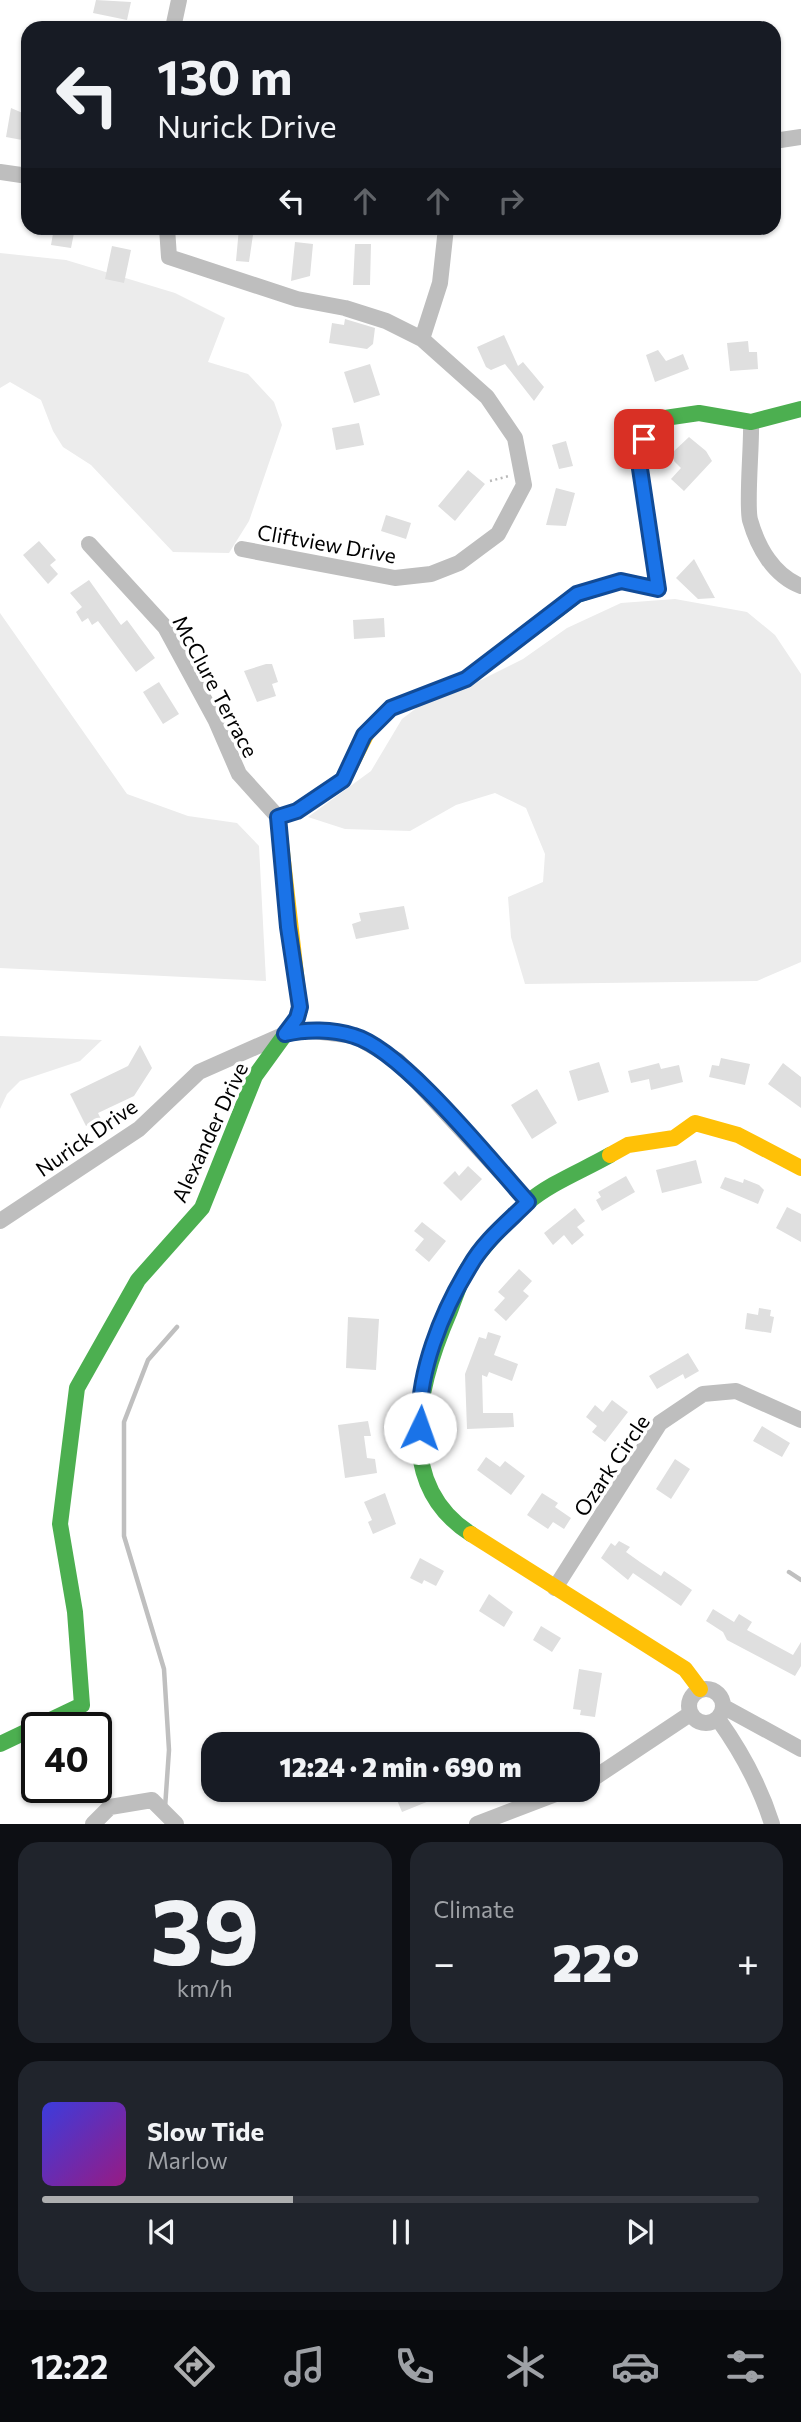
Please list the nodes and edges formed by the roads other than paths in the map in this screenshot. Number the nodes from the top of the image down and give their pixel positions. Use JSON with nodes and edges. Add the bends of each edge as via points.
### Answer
{"nodes":[{"id":1,"x":179,"y":0,"type":"edge"},
{"id":2,"x":174,"y":21,"type":"edge"},
{"id":3,"x":801,"y":137,"type":"edge"},
{"id":4,"x":781,"y":140,"type":"edge"},
{"id":5,"x":0,"y":172,"type":"edge"},
{"id":6,"x":21,"y":175,"type":"edge"},
{"id":7,"x":167,"y":235,"type":"edge"},
{"id":8,"x":445,"y":235,"type":"edge"},
{"id":9,"x":422,"y":339,"type":"junction"},
{"id":10,"x":801,"y":410,"type":"edge"},
{"id":11,"x":751,"y":422,"type":"junction"},
{"id":12,"x":89,"y":544,"type":"dead end"},
{"id":13,"x":242,"y":549,"type":"dead end"},
{"id":14,"x":801,"y":586,"type":"edge"},
{"id":15,"x":278,"y":817,"type":"junction"},
{"id":16,"x":285,"y":1034,"type":"junction"},
{"id":17,"x":801,"y":1168,"type":"edge"},
{"id":18,"x":528,"y":1202,"type":"junction"},
{"id":19,"x":0,"y":1221,"type":"edge"},
{"id":20,"x":801,"y":1420,"type":"edge"},
{"id":21,"x":555,"y":1588,"type":"junction"},
{"id":22,"x":700,"y":1689,"type":"junction"},
{"id":23,"x":721,"y":1713,"type":"junction"},
{"id":24,"x":690,"y":1714,"type":"junction"},
{"id":25,"x":0,"y":1744,"type":"edge"},
{"id":26,"x":801,"y":1749,"type":"edge"},
{"id":27,"x":600,"y":1774,"type":"edge"},
{"id":28,"x":535,"y":1802,"type":"edge"},
{"id":29,"x":93,"y":1824,"type":"edge"},
{"id":30,"x":176,"y":1824,"type":"edge"},
{"id":31,"x":477,"y":1824,"type":"edge"},
{"id":32,"x":772,"y":1824,"type":"edge"}],
"edges":[{"from":1,"to":2,"type":"street"},
{"from":3,"to":4,"type":"street"},
{"from":5,"to":6,"type":"street"},
{"from":7,"to":9,"type":"street","name":"Cliftview Drive","via":[[169,257],[297,299],[386,321]]},
{"from":8,"to":9,"type":"street","via":[[440,283]]},
{"from":9,"to":13,"type":"street","name":"Cliftview Drive","via":[[487,397],[515,438],[524,485],[498,534],[459,564],[431,574],[395,578]]},
{"from":10,"to":11,"type":"street"},
{"from":11,"to":14,"type":"street","via":[[749,519],[771,565]]},
{"from":11,"to":15,"type":"street","via":[[699,413],[658,419],[644,439],[639,462],[658,589],[621,581],[577,594],[466,679],[391,708],[364,735],[343,780],[297,811]]},
{"from":12,"to":15,"type":"street","name":"McClure Terrace","via":[[165,627],[239,774]]},
{"from":15,"to":16,"type":"street","name":"Alexander Drive","via":[[300,1007]]},
{"from":16,"to":18,"type":"street","name":"Nurick Drive","via":[[304,1030],[355,1036],[398,1061]]},
{"from":16,"to":19,"type":"street","name":"Nurick Drive","via":[[200,1072],[139,1129]]},
{"from":16,"to":25,"type":"street","name":"Alexander Drive","via":[[255,1076],[202,1208],[138,1280],[77,1388],[60,1524],[75,1612],[82,1705]]},
{"from":17,"to":18,"type":"street","via":[[738,1135],[695,1123],[674,1138],[628,1145]]},
{"from":18,"to":21,"type":"street","via":[[470,1264],[433,1349],[418,1406],[423,1472],[437,1502],[454,1523]]},
{"from":20,"to":21,"type":"street","name":"Ozark Circle","via":[[736,1391],[704,1394],[660,1423]]},
{"from":21,"to":22,"type":"street","via":[[685,1669]]},
{"from":22,"to":23,"type":"street","via":[[716,1692]]},
{"from":22,"to":24,"type":"street","via":[[691,1697]]},
{"from":23,"to":24,"type":"street","via":[[704,1724]]},
{"from":23,"to":26,"type":"street"},
{"from":23,"to":32,"type":"street"},
{"from":24,"to":27,"type":"street"},
{"from":28,"to":31,"type":"street"},
{"from":29,"to":30,"type":"street","via":[[110,1807],[152,1800]]}]}
